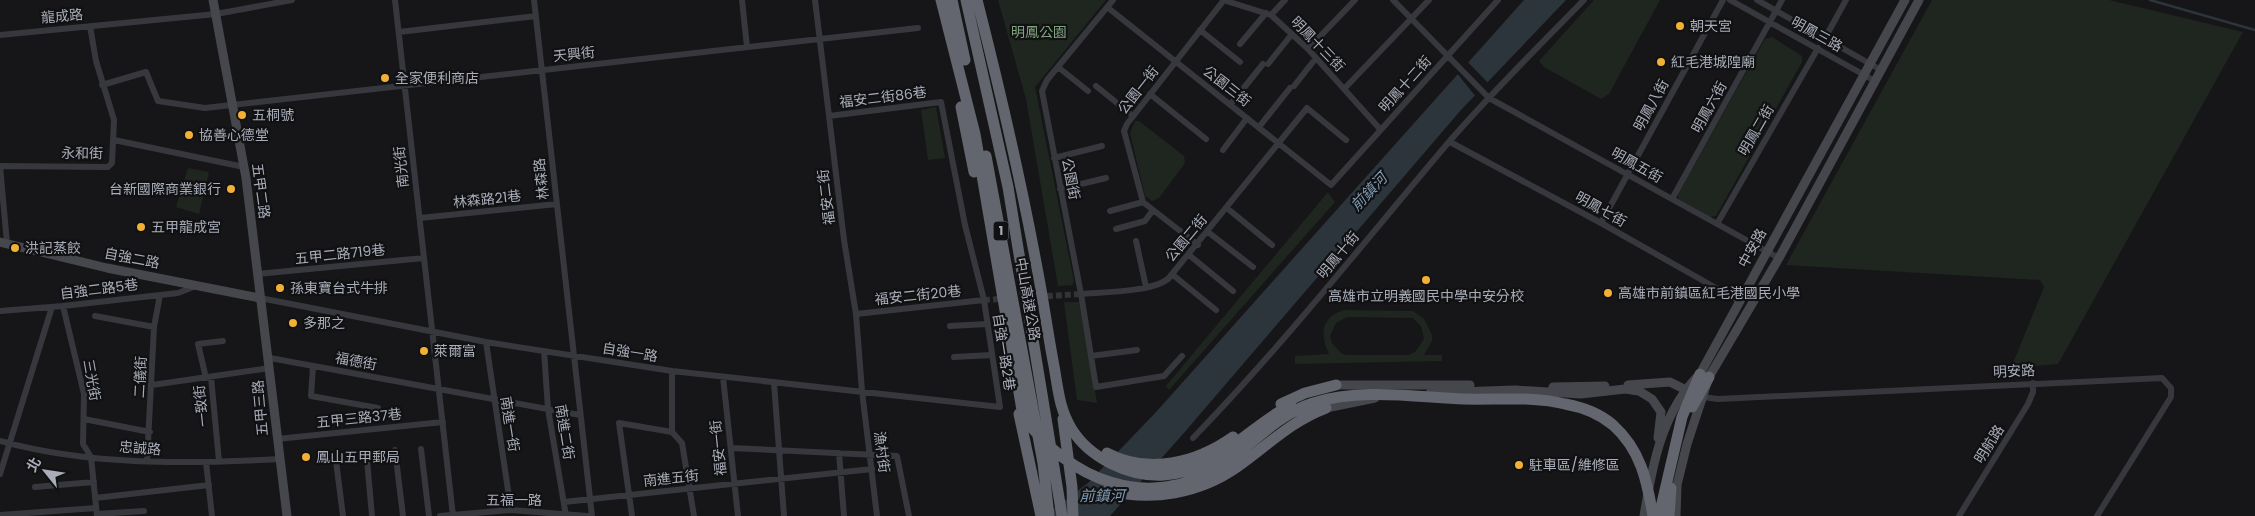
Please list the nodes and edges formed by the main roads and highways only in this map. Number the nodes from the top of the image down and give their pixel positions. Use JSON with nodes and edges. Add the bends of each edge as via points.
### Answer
{"nodes":[{"id":1,"x":952,"y":0,"type":"edge"},
{"id":2,"x":966,"y":0,"type":"edge"},
{"id":3,"x":977,"y":0,"type":"edge"},
{"id":4,"x":984,"y":0,"type":"edge"},
{"id":5,"x":942,"y":4,"type":"edge"},
{"id":6,"x":1704,"y":376,"type":"road end"},
{"id":7,"x":1336,"y":385,"type":"road end"},
{"id":8,"x":1058,"y":394,"type":"junction"},
{"id":9,"x":1326,"y":408,"type":"road end"},
{"id":10,"x":1687,"y":411,"type":"junction"},
{"id":11,"x":1023,"y":416,"type":"junction"},
{"id":12,"x":1044,"y":516,"type":"edge"},
{"id":13,"x":1062,"y":516,"type":"edge"},
{"id":14,"x":1073,"y":516,"type":"edge"},
{"id":15,"x":1653,"y":516,"type":"edge"},
{"id":16,"x":1659,"y":516,"type":"edge"},
{"id":17,"x":1669,"y":516,"type":"edge"}],
"edges":[{"from":1,"to":12,"type":"highway","name":"中山高速公路","number":"1","via":[[990,172],[1042,463]]},
{"from":2,"to":13,"type":"highway","name":"中山高速公路","number":"1","via":[[1008,187]]},
{"from":3,"to":8,"type":"highway","via":[[998,82],[1038,273]]},
{"from":4,"to":14,"type":"highway","via":[[1001,64],[1046,281]]},
{"from":5,"to":11,"type":"highway","via":[[975,134]]},
{"from":5,"to":12,"type":"highway","via":[[1002,305],[1028,461]]},
{"from":6,"to":10,"type":"highway"},
{"from":7,"to":8,"type":"highway","via":[[1305,393],[1275,407],[1230,439],[1199,456],[1153,465],[1118,458],[1096,446],[1070,419]]},
{"from":8,"to":16,"type":"highway","via":[[1071,429],[1094,453],[1125,470],[1158,475],[1197,468],[1278,413],[1328,392],[1378,389],[1574,398],[1605,412],[1634,437],[1650,468]]},
{"from":9,"to":11,"type":"highway","via":[[1286,428],[1222,476],[1192,489],[1164,495],[1129,495],[1086,481],[1046,453]]},
{"from":10,"to":16,"type":"highway"},
{"from":10,"to":17,"type":"highway","via":[[1672,479]]},
{"from":11,"to":15,"type":"highway","via":[[1044,442],[1090,476],[1122,485],[1161,487],[1191,481],[1212,471],[1296,410],[1327,399],[1381,395],[1560,403],[1602,418],[1633,447],[1644,470]]}]}
